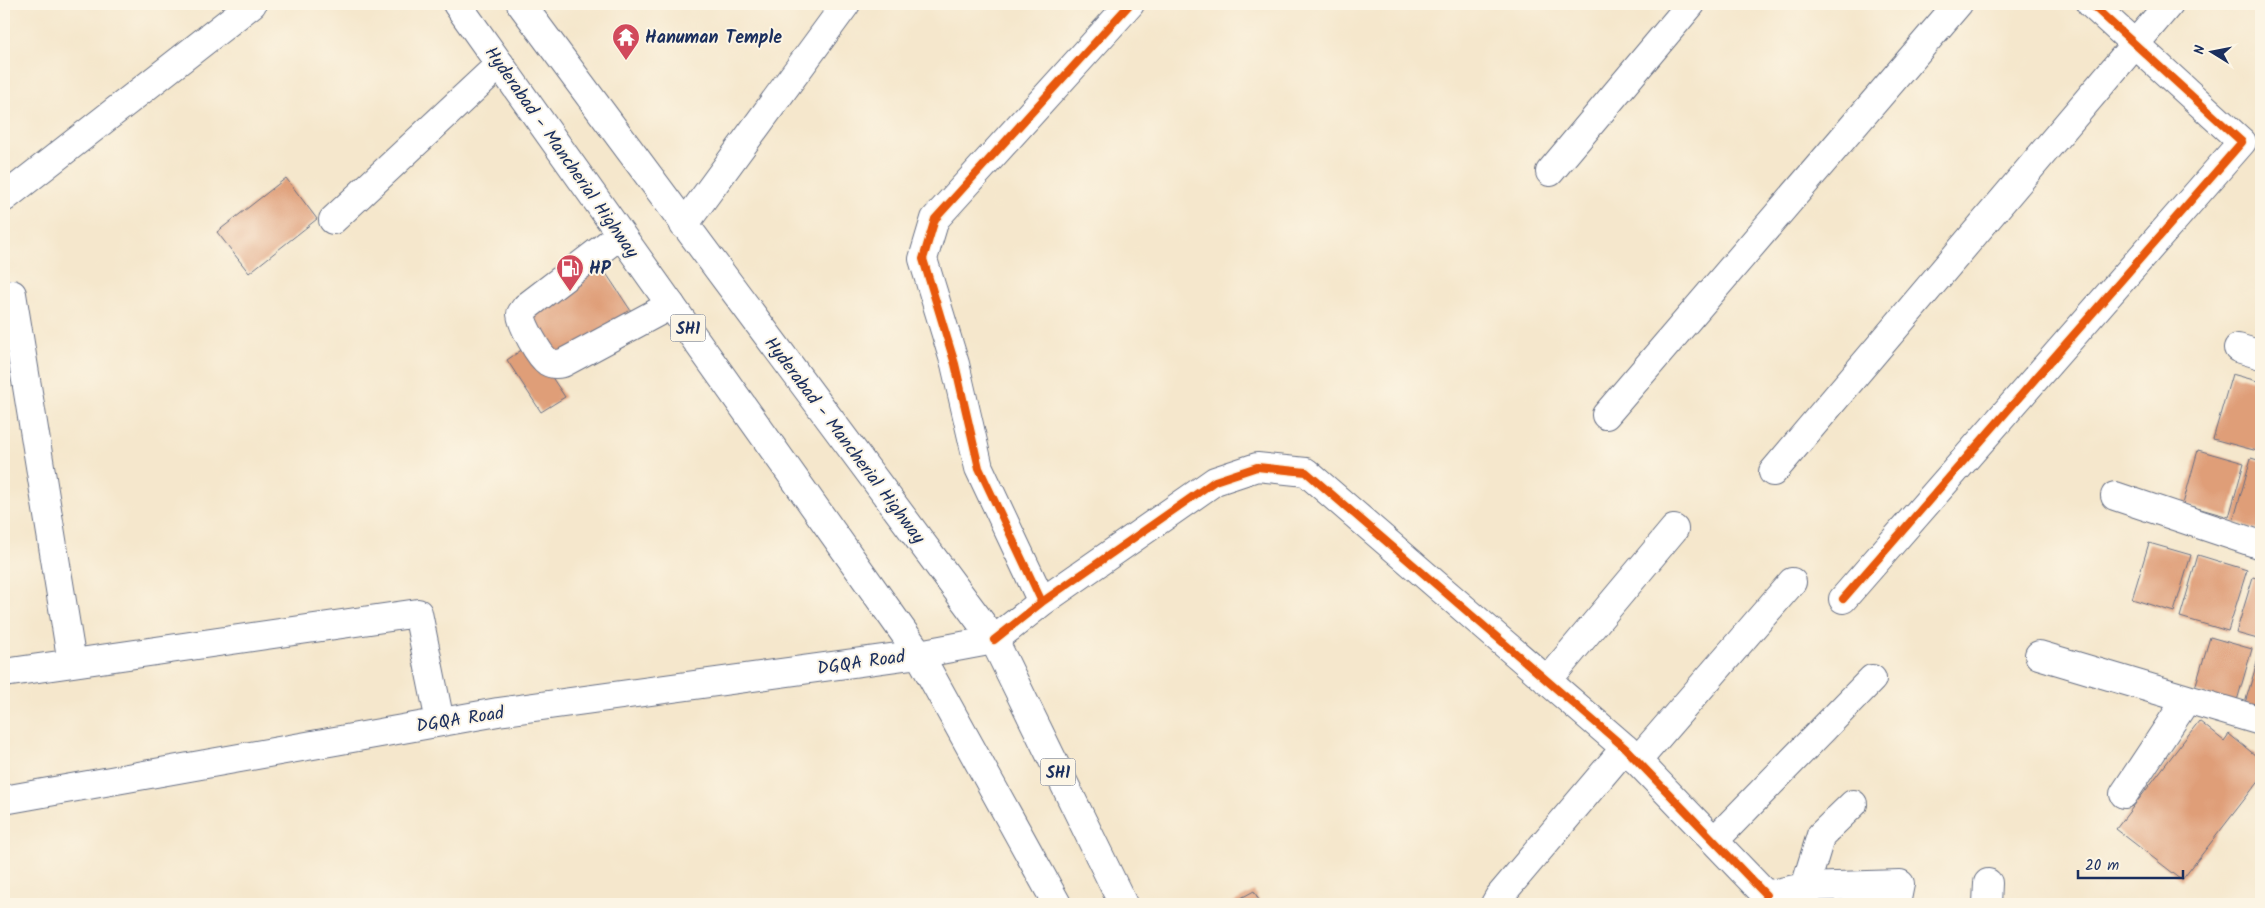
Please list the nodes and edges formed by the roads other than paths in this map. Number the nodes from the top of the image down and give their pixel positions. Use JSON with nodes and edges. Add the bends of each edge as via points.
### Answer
{"nodes":[{"id":1,"x":252,"y":4,"type":"edge"},
{"id":2,"x":457,"y":4,"type":"edge"},
{"id":3,"x":521,"y":4,"type":"edge"},
{"id":4,"x":846,"y":4,"type":"edge"},
{"id":5,"x":1130,"y":4,"type":"edge"},
{"id":6,"x":1691,"y":4,"type":"edge"},
{"id":7,"x":1958,"y":4,"type":"edge"},
{"id":8,"x":2091,"y":4,"type":"edge"},
{"id":9,"x":2169,"y":4,"type":"edge"},
{"id":10,"x":2134,"y":43,"type":"junction"},
{"id":11,"x":500,"y":64,"type":"junction"},
{"id":12,"x":1550,"y":172,"type":"dead end"},
{"id":13,"x":4,"y":198,"type":"edge"},
{"id":14,"x":333,"y":220,"type":"dead end"},
{"id":15,"x":684,"y":225,"type":"junction"},
{"id":16,"x":620,"y":235,"type":"junction"},
{"id":17,"x":12,"y":294,"type":"dead end"},
{"id":18,"x":671,"y":305,"type":"junction"},
{"id":19,"x":1606,"y":415,"type":"dead end"},
{"id":20,"x":1773,"y":472,"type":"dead end"},
{"id":21,"x":2115,"y":496,"type":"dead end"},
{"id":22,"x":1674,"y":528,"type":"dead end"},
{"id":23,"x":2261,"y":546,"type":"edge"},
{"id":24,"x":1792,"y":582,"type":"dead end"},
{"id":25,"x":1843,"y":599,"type":"dead end"},
{"id":26,"x":1042,"y":602,"type":"junction"},
{"id":27,"x":994,"y":640,"type":"junction"},
{"id":28,"x":919,"y":654,"type":"junction"},
{"id":29,"x":2040,"y":656,"type":"dead end"},
{"id":30,"x":72,"y":663,"type":"junction"},
{"id":31,"x":4,"y":673,"type":"edge"},
{"id":32,"x":1872,"y":679,"type":"dead end"},
{"id":33,"x":1547,"y":681,"type":"junction"},
{"id":34,"x":2187,"y":699,"type":"junction"},
{"id":35,"x":2261,"y":721,"type":"edge"},
{"id":36,"x":440,"y":722,"type":"junction"},
{"id":37,"x":1631,"y":754,"type":"junction"},
{"id":38,"x":2124,"y":794,"type":"dead end"},
{"id":39,"x":4,"y":800,"type":"edge"},
{"id":40,"x":1854,"y":804,"type":"dead end"},
{"id":41,"x":1714,"y":841,"type":"junction"},
{"id":42,"x":1804,"y":887,"type":"junction"},
{"id":43,"x":1764,"y":900,"type":"edge"},
{"id":44,"x":1057,"y":904,"type":"edge"},
{"id":45,"x":1122,"y":904,"type":"edge"},
{"id":46,"x":1495,"y":904,"type":"edge"},
{"id":47,"x":1896,"y":904,"type":"edge"}],
"edges":[{"from":1,"to":13,"type":"street"},
{"from":2,"to":11,"type":"street","name":"Hyderabad - Mancherial Highway","number":"SH1"},
{"from":3,"to":15,"type":"street","name":"Hyderabad - Mancherial Highway","number":"SH1"},
{"from":4,"to":15,"type":"street"},
{"from":5,"to":26,"type":"street","via":[[935,220],[923,259],[955,364],[978,468]]},
{"from":6,"to":12,"type":"street"},
{"from":7,"to":19,"type":"street"},
{"from":8,"to":10,"type":"street"},
{"from":9,"to":10,"type":"street"},
{"from":10,"to":20,"type":"street"},
{"from":10,"to":25,"type":"street","via":[[2242,142]]},
{"from":11,"to":14,"type":"street"},
{"from":11,"to":16,"type":"street","name":"Hyderabad - Mancherial Highway","number":"SH1"},
{"from":15,"to":27,"type":"street","name":"Hyderabad - Mancherial Highway","number":"SH1"},
{"from":16,"to":18,"type":"street","name":"Hyderabad - Mancherial Highway","number":"SH1"},
{"from":16,"to":18,"type":"street","via":[[521,314],[522,323],[546,361],[564,363]]},
{"from":17,"to":30,"type":"street"},
{"from":18,"to":28,"type":"street","name":"Hyderabad - Mancherial Highway","number":"SH1"},
{"from":21,"to":23,"type":"street"},
{"from":22,"to":33,"type":"street"},
{"from":24,"to":37,"type":"street"},
{"from":26,"to":27,"type":"street"},
{"from":26,"to":33,"type":"street","via":[[1215,481],[1257,467],[1306,472]]},
{"from":27,"to":28,"type":"street","name":"DGQA Road"},
{"from":27,"to":45,"type":"street","name":"Hyderabad - Mancherial Highway","number":"SH1"},
{"from":28,"to":36,"type":"street","name":"DGQA Road"},
{"from":28,"to":44,"type":"street","name":"Hyderabad - Mancherial Highway","number":"SH1"},
{"from":29,"to":34,"type":"street"},
{"from":30,"to":31,"type":"street"},
{"from":30,"to":36,"type":"street","via":[[418,613]]},
{"from":32,"to":41,"type":"street"},
{"from":33,"to":37,"type":"street"},
{"from":34,"to":35,"type":"street"},
{"from":34,"to":38,"type":"street"},
{"from":36,"to":39,"type":"street","name":"DGQA Road"},
{"from":37,"to":41,"type":"street"},
{"from":37,"to":46,"type":"street"},
{"from":40,"to":42,"type":"street","via":[[1821,835]]},
{"from":41,"to":43,"type":"street"},
{"from":42,"to":43,"type":"street"},
{"from":42,"to":47,"type":"street","via":[[1900,884]]}]}
